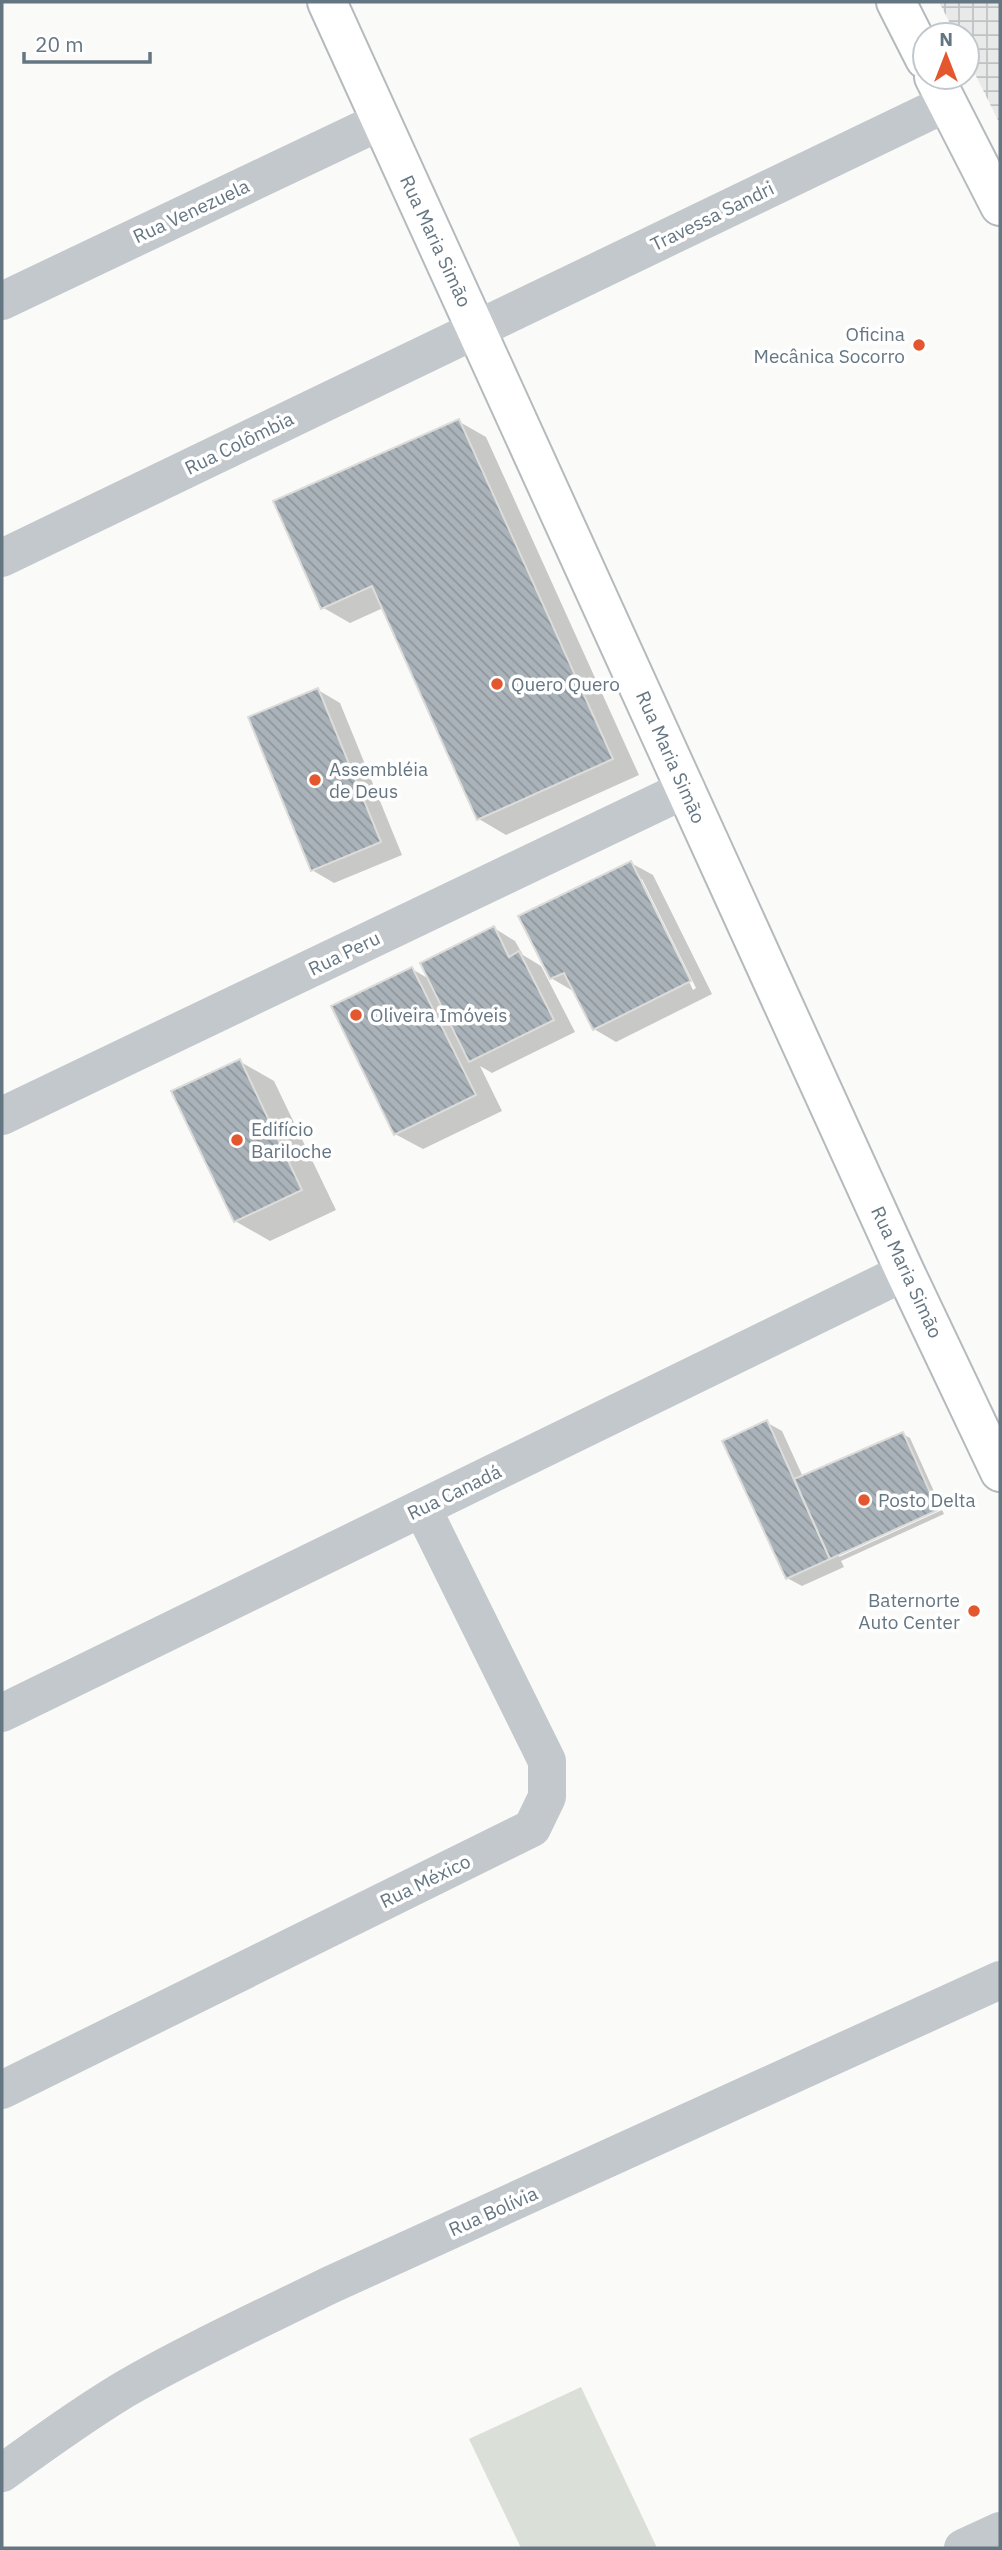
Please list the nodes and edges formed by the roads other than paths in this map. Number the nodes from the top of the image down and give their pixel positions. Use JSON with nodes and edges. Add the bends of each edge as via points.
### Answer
{"nodes":[{"id":1,"x":327,"y":2,"type":"edge"},
{"id":2,"x":896,"y":2,"type":"edge"},
{"id":3,"x":911,"y":31,"type":"edge"},
{"id":4,"x":939,"y":91,"type":"edge"},
{"id":5,"x":942,"y":91,"type":"edge"},
{"id":6,"x":381,"y":121,"type":"junction"},
{"id":7,"x":1000,"y":206,"type":"edge"},
{"id":8,"x":2,"y":302,"type":"edge"},
{"id":9,"x":476,"y":329,"type":"junction"},
{"id":10,"x":2,"y":558,"type":"edge"},
{"id":11,"x":686,"y":789,"type":"junction"},
{"id":12,"x":2,"y":1116,"type":"edge"},
{"id":13,"x":905,"y":1272,"type":"junction"},
{"id":14,"x":1000,"y":1472,"type":"edge"},
{"id":15,"x":422,"y":1508,"type":"junction"},
{"id":16,"x":2,"y":1713,"type":"edge"},
{"id":17,"x":1000,"y":1980,"type":"edge"},
{"id":18,"x":2,"y":2090,"type":"edge"},
{"id":19,"x":2,"y":2473,"type":"edge"},
{"id":20,"x":1000,"y":2531,"type":"edge"},
{"id":21,"x":963,"y":2548,"type":"edge"}],
"edges":[{"from":1,"to":6,"type":"main road","name":"Rua Maria Simão"},
{"from":2,"to":3,"type":"main road"},
{"from":4,"to":9,"type":"street","name":"Travessa Sandri"},
{"from":5,"to":7,"type":"main road"},
{"from":6,"to":8,"type":"street","name":"Rua Venezuela"},
{"from":6,"to":9,"type":"main road","name":"Rua Maria Simão"},
{"from":9,"to":10,"type":"street","name":"Rua Colômbia"},
{"from":9,"to":11,"type":"main road","name":"Rua Maria Simão"},
{"from":11,"to":12,"type":"street","name":"Rua Peru"},
{"from":11,"to":13,"type":"main road","name":"Rua Maria Simão"},
{"from":13,"to":14,"type":"main road","name":"Rua Maria Simão"},
{"from":13,"to":15,"type":"street","name":"Rua Canadá"},
{"from":15,"to":16,"type":"street","name":"Rua Canadá"},
{"from":15,"to":18,"type":"street","name":"Rua México","via":[[547,1761],[547,1797],[532,1828]]},
{"from":17,"to":19,"type":"street","name":"Rua Bolívia","via":[[224,2337],[126,2389]]},
{"from":20,"to":21,"type":"street"}]}
